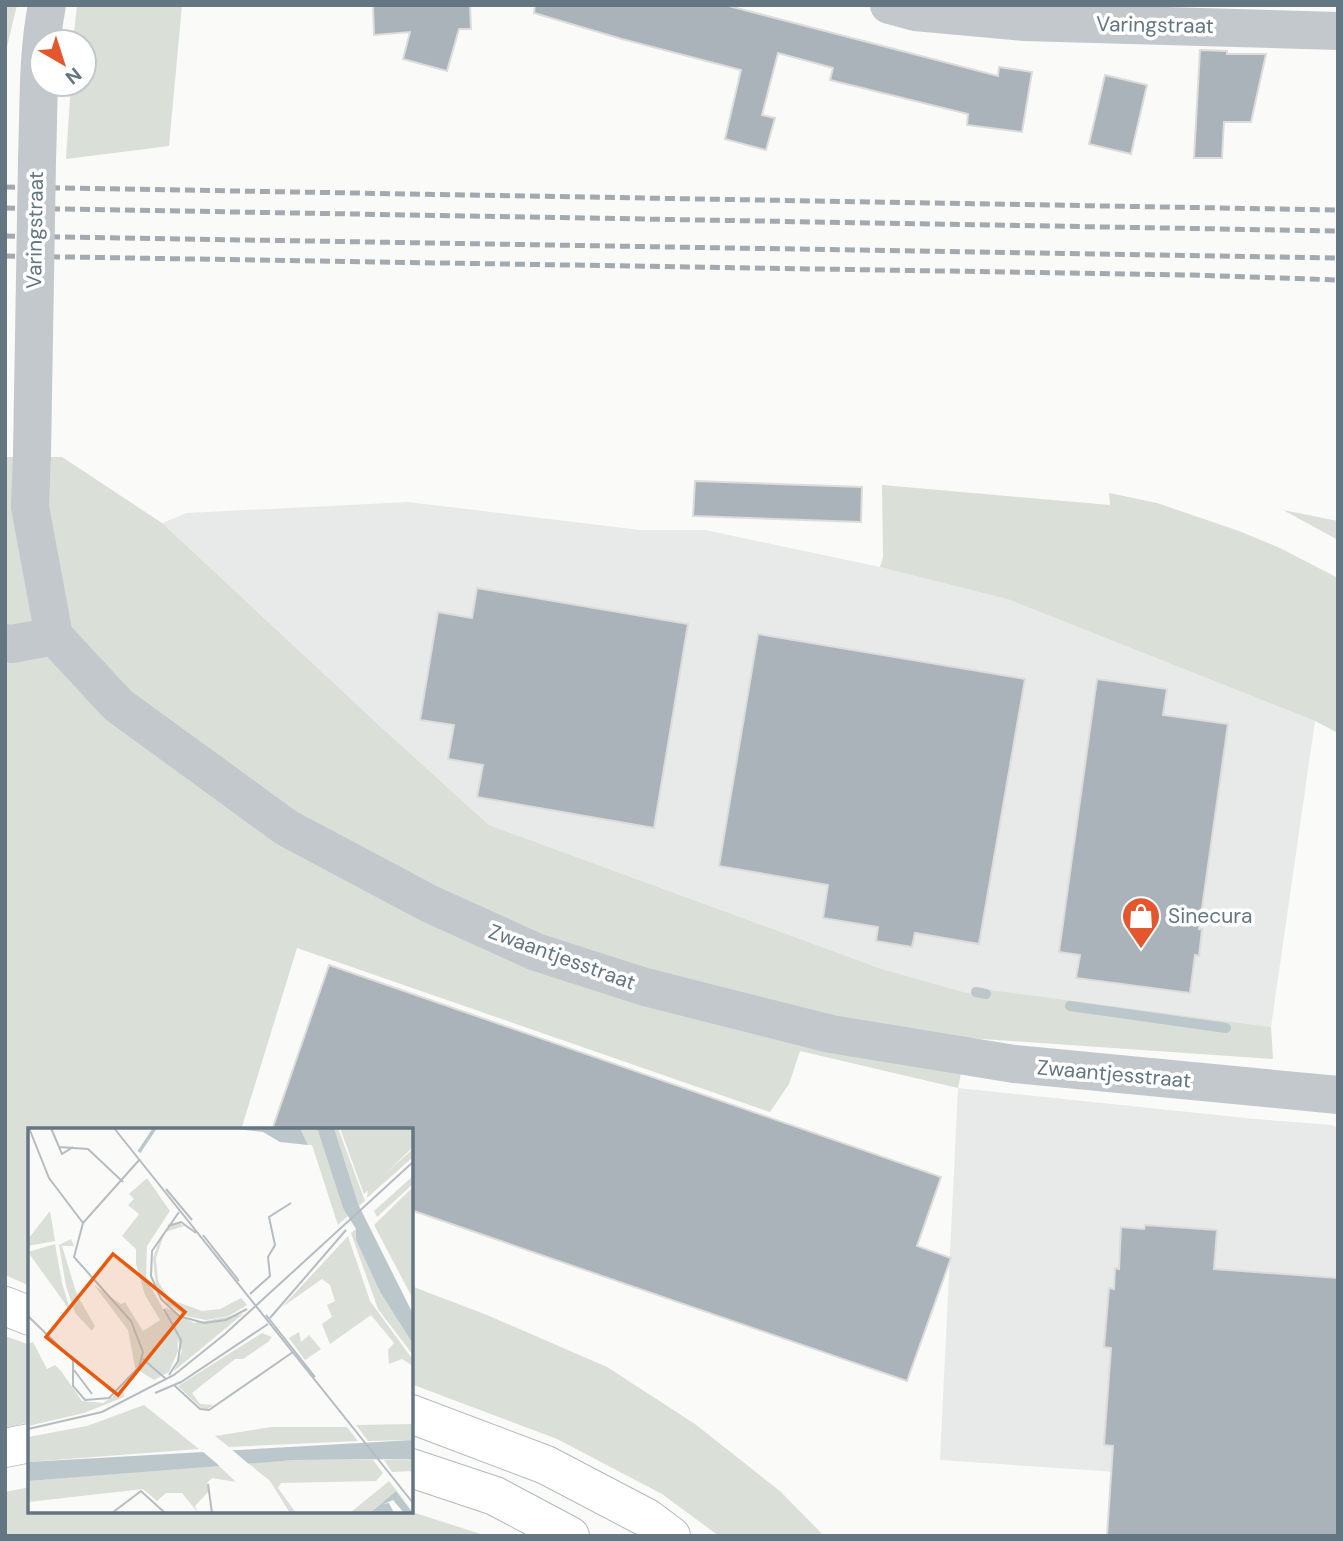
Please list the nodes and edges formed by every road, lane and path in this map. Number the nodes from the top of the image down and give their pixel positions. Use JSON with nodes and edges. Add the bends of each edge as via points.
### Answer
{"nodes":[{"id":1,"x":47,"y":5,"type":"edge"},
{"id":2,"x":889,"y":5,"type":"edge"},
{"id":3,"x":1338,"y":30,"type":"edge"},
{"id":4,"x":54,"y":636,"type":"junction"},
{"id":5,"x":5,"y":643,"type":"edge"},
{"id":6,"x":1338,"y":1095,"type":"edge"},
{"id":7,"x":5,"y":1306,"type":"edge"},
{"id":8,"x":28,"y":1315,"type":"edge"},
{"id":9,"x":413,"y":1415,"type":"edge"},
{"id":10,"x":28,"y":1443,"type":"edge"},
{"id":11,"x":5,"y":1448,"type":"edge"},
{"id":12,"x":413,"y":1469,"type":"edge"},
{"id":13,"x":570,"y":1536,"type":"edge"},
{"id":14,"x":671,"y":1536,"type":"edge"}],
"edges":[{"from":1,"to":4,"type":"street","name":"Varingstraat","bridge":true,"via":[[37,160],[30,507]]},
{"from":2,"to":3,"type":"street","name":"Varingstraat","via":[[915,12],[1024,22]]},
{"from":4,"to":5,"type":"street"},
{"from":4,"to":6,"type":"street","name":"Zwaantjesstraat","via":[[118,705],[287,828],[430,904],[536,952],[645,987],[831,1034],[1014,1064]]},
{"from":7,"to":8,"type":"highway"},
{"from":9,"to":14,"type":"highway","via":[[545,1465],[648,1518]]},
{"from":10,"to":11,"type":"highway"},
{"from":12,"to":13,"type":"highway","via":[[495,1496]]}]}
